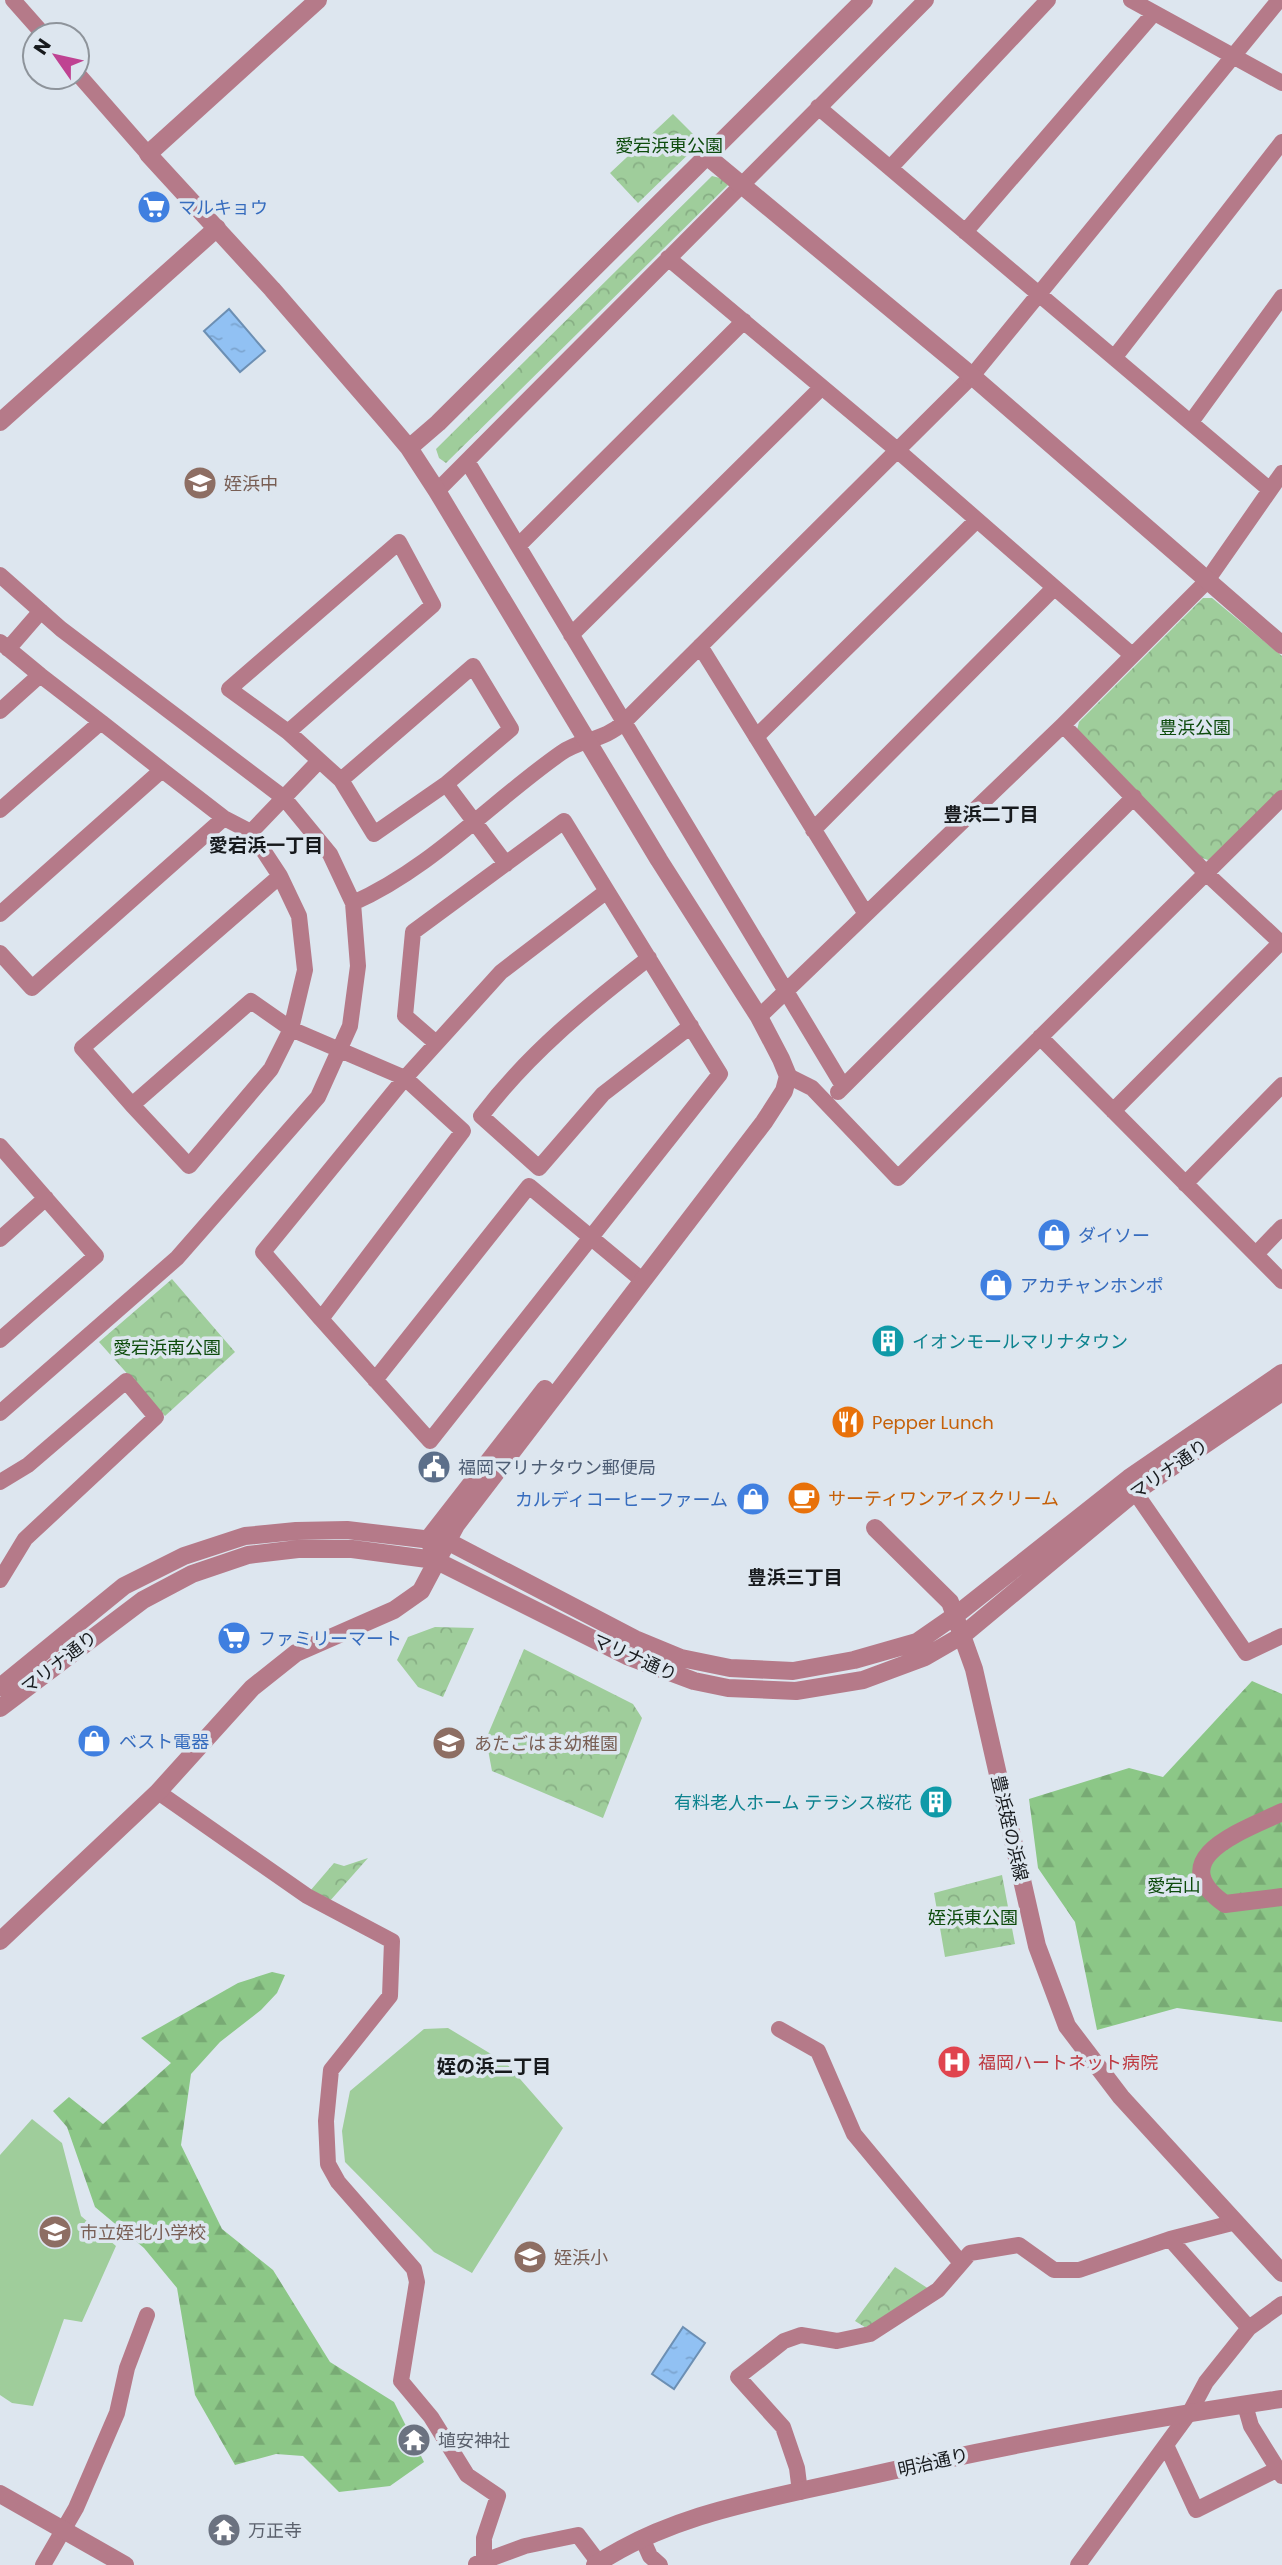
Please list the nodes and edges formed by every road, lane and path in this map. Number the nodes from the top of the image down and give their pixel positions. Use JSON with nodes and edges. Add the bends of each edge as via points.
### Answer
{"nodes":[{"id":1,"x":13,"y":0,"type":"edge"},
{"id":2,"x":318,"y":0,"type":"edge"},
{"id":3,"x":864,"y":0,"type":"edge"},
{"id":4,"x":926,"y":0,"type":"edge"},
{"id":5,"x":1048,"y":0,"type":"edge"},
{"id":6,"x":1131,"y":0,"type":"edge"},
{"id":7,"x":1279,"y":0,"type":"edge"},
{"id":8,"x":1154,"y":13,"type":"junction"},
{"id":9,"x":32,"y":21,"type":"edge"},
{"id":10,"x":1232,"y":57,"type":"junction"},
{"id":11,"x":1282,"y":83,"type":"edge"},
{"id":12,"x":91,"y":89,"type":"edge"},
{"id":13,"x":818,"y":107,"type":"junction"},
{"id":14,"x":1282,"y":142,"type":"edge"},
{"id":15,"x":148,"y":154,"type":"junction"},
{"id":16,"x":708,"y":157,"type":"junction"},
{"id":17,"x":890,"y":168,"type":"junction"},
{"id":18,"x":742,"y":183,"type":"junction"},
{"id":19,"x":214,"y":231,"type":"junction"},
{"id":20,"x":965,"y":232,"type":"junction"},
{"id":21,"x":668,"y":258,"type":"junction"},
{"id":22,"x":1039,"y":295,"type":"junction"},
{"id":23,"x":1282,"y":297,"type":"edge"},
{"id":24,"x":744,"y":321,"type":"junction"},
{"id":25,"x":1114,"y":358,"type":"junction"},
{"id":26,"x":972,"y":376,"type":"junction"},
{"id":27,"x":822,"y":387,"type":"junction"},
{"id":28,"x":0,"y":422,"type":"edge"},
{"id":29,"x":1191,"y":422,"type":"junction"},
{"id":30,"x":409,"y":447,"type":"junction"},
{"id":31,"x":897,"y":450,"type":"junction"},
{"id":32,"x":467,"y":461,"type":"junction"},
{"id":33,"x":1282,"y":473,"type":"edge"},
{"id":34,"x":1270,"y":490,"type":"junction"},
{"id":35,"x":437,"y":491,"type":"junction"},
{"id":36,"x":977,"y":520,"type":"junction"},
{"id":37,"x":518,"y":546,"type":"junction"},
{"id":38,"x":0,"y":575,"type":"edge"},
{"id":39,"x":1206,"y":582,"type":"junction"},
{"id":40,"x":1054,"y":588,"type":"junction"},
{"id":41,"x":41,"y":611,"type":"junction"},
{"id":42,"x":571,"y":635,"type":"junction"},
{"id":43,"x":4,"y":645,"type":"edge"},
{"id":44,"x":1282,"y":645,"type":"edge"},
{"id":45,"x":700,"y":646,"type":"junction"},
{"id":46,"x":1132,"y":655,"type":"junction"},
{"id":47,"x":40,"y":675,"type":"junction"},
{"id":48,"x":0,"y":710,"type":"edge"},
{"id":49,"x":102,"y":722,"type":"junction"},
{"id":50,"x":623,"y":723,"type":"junction"},
{"id":51,"x":1063,"y":725,"type":"junction"},
{"id":52,"x":288,"y":732,"type":"junction"},
{"id":53,"x":756,"y":737,"type":"junction"},
{"id":54,"x":583,"y":744,"type":"junction"},
{"id":55,"x":319,"y":761,"type":"junction"},
{"id":56,"x":162,"y":770,"type":"junction"},
{"id":57,"x":341,"y":780,"type":"junction"},
{"id":58,"x":446,"y":784,"type":"junction"},
{"id":59,"x":1134,"y":797,"type":"junction"},
{"id":60,"x":284,"y":798,"type":"junction"},
{"id":61,"x":1282,"y":798,"type":"edge"},
{"id":62,"x":0,"y":810,"type":"edge"},
{"id":63,"x":224,"y":818,"type":"junction"},
{"id":64,"x":476,"y":824,"type":"junction"},
{"id":65,"x":813,"y":830,"type":"junction"},
{"id":66,"x":251,"y":832,"type":"junction"},
{"id":67,"x":506,"y":864,"type":"junction"},
{"id":68,"x":1207,"y":874,"type":"junction"},
{"id":69,"x":280,"y":876,"type":"junction"},
{"id":70,"x":607,"y":891,"type":"junction"},
{"id":71,"x":353,"y":903,"type":"junction"},
{"id":72,"x":0,"y":914,"type":"edge"},
{"id":73,"x":866,"y":914,"type":"junction"},
{"id":74,"x":1281,"y":942,"type":"edge"},
{"id":75,"x":0,"y":953,"type":"edge"},
{"id":76,"x":649,"y":958,"type":"junction"},
{"id":77,"x":786,"y":992,"type":"junction"},
{"id":78,"x":759,"y":1017,"type":"junction"},
{"id":79,"x":691,"y":1026,"type":"junction"},
{"id":80,"x":291,"y":1029,"type":"junction"},
{"id":81,"x":1040,"y":1037,"type":"junction"},
{"id":82,"x":436,"y":1043,"type":"junction"},
{"id":83,"x":340,"y":1052,"type":"junction"},
{"id":84,"x":788,"y":1076,"type":"junction"},
{"id":85,"x":405,"y":1078,"type":"junction"},
{"id":86,"x":1282,"y":1085,"type":"edge"},
{"id":87,"x":843,"y":1086,"type":"junction"},
{"id":88,"x":827,"y":1103,"type":"junction"},
{"id":89,"x":132,"y":1105,"type":"junction"},
{"id":90,"x":1113,"y":1111,"type":"junction"},
{"id":91,"x":0,"y":1146,"type":"edge"},
{"id":92,"x":1185,"y":1184,"type":"junction"},
{"id":93,"x":46,"y":1198,"type":"junction"},
{"id":94,"x":1282,"y":1227,"type":"edge"},
{"id":95,"x":0,"y":1238,"type":"edge"},
{"id":96,"x":591,"y":1238,"type":"junction"},
{"id":97,"x":1256,"y":1254,"type":"junction"},
{"id":98,"x":638,"y":1277,"type":"junction"},
{"id":99,"x":1282,"y":1281,"type":"edge"},
{"id":100,"x":321,"y":1319,"type":"junction"},
{"id":101,"x":0,"y":1340,"type":"edge"},
{"id":102,"x":1282,"y":1373,"type":"edge"},
{"id":103,"x":376,"y":1380,"type":"junction"},
{"id":104,"x":1282,"y":1391,"type":"edge"},
{"id":105,"x":0,"y":1413,"type":"edge"},
{"id":106,"x":0,"y":1482,"type":"edge"},
{"id":107,"x":1135,"y":1492,"type":"junction"},
{"id":108,"x":875,"y":1528,"type":"dead end"},
{"id":109,"x":429,"y":1538,"type":"junction"},
{"id":110,"x":449,"y":1542,"type":"junction"},
{"id":111,"x":435,"y":1560,"type":"junction"},
{"id":112,"x":0,"y":1580,"type":"edge"},
{"id":113,"x":956,"y":1615,"type":"junction"},
{"id":114,"x":963,"y":1635,"type":"junction"},
{"id":115,"x":1282,"y":1636,"type":"edge"},
{"id":116,"x":0,"y":1687,"type":"edge"},
{"id":117,"x":0,"y":1708,"type":"edge"},
{"id":118,"x":158,"y":1792,"type":"junction"},
{"id":119,"x":1282,"y":1812,"type":"edge"},
{"id":120,"x":1282,"y":1897,"type":"edge"},
{"id":121,"x":0,"y":1941,"type":"edge"},
{"id":122,"x":779,"y":2029,"type":"dead end"},
{"id":123,"x":1236,"y":2222,"type":"junction"},
{"id":124,"x":1170,"y":2239,"type":"junction"},
{"id":125,"x":961,"y":2263,"type":"junction"},
{"id":126,"x":1282,"y":2273,"type":"edge"},
{"id":127,"x":1282,"y":2304,"type":"edge"},
{"id":128,"x":147,"y":2315,"type":"dead end"},
{"id":129,"x":1249,"y":2328,"type":"junction"},
{"id":130,"x":1282,"y":2399,"type":"edge"},
{"id":131,"x":1245,"y":2404,"type":"junction"},
{"id":132,"x":1190,"y":2412,"type":"junction"},
{"id":133,"x":1166,"y":2445,"type":"junction"},
{"id":134,"x":1280,"y":2473,"type":"edge"},
{"id":135,"x":800,"y":2492,"type":"junction"},
{"id":136,"x":0,"y":2494,"type":"edge"},
{"id":137,"x":63,"y":2530,"type":"junction"},
{"id":138,"x":642,"y":2538,"type":"junction"},
{"id":139,"x":479,"y":2563,"type":"edge"},
{"id":140,"x":597,"y":2564,"type":"edge"},
{"id":141,"x":43,"y":2565,"type":"edge"},
{"id":142,"x":125,"y":2565,"type":"edge"},
{"id":143,"x":660,"y":2565,"type":"edge"},
{"id":144,"x":1078,"y":2565,"type":"edge"}],
"edges":[{"from":1,"to":9,"type":"street"},
{"from":2,"to":15,"type":"street"},
{"from":3,"to":16,"type":"street"},
{"from":4,"to":13,"type":"street"},
{"from":5,"to":17,"type":"street"},
{"from":6,"to":8,"type":"street"},
{"from":7,"to":10,"type":"street"},
{"from":8,"to":10,"type":"street"},
{"from":8,"to":20,"type":"street"},
{"from":10,"to":11,"type":"street"},
{"from":10,"to":22,"type":"street"},
{"from":12,"to":15,"type":"street"},
{"from":13,"to":17,"type":"street"},
{"from":13,"to":18,"type":"street"},
{"from":14,"to":25,"type":"street"},
{"from":15,"to":19,"type":"street"},
{"from":16,"to":18,"type":"street"},
{"from":16,"to":30,"type":"street"},
{"from":17,"to":20,"type":"street"},
{"from":18,"to":21,"type":"street"},
{"from":18,"to":26,"type":"street"},
{"from":19,"to":28,"type":"street"},
{"from":19,"to":30,"type":"street"},
{"from":19,"to":54,"type":"street","via":[[405,458]]},
{"from":20,"to":22,"type":"street"},
{"from":21,"to":24,"type":"street"},
{"from":21,"to":32,"type":"street"},
{"from":22,"to":25,"type":"street"},
{"from":22,"to":26,"type":"street"},
{"from":23,"to":29,"type":"street"},
{"from":24,"to":27,"type":"street"},
{"from":24,"to":37,"type":"street"},
{"from":25,"to":29,"type":"street"},
{"from":26,"to":31,"type":"street"},
{"from":26,"to":39,"type":"street"},
{"from":27,"to":31,"type":"street"},
{"from":27,"to":42,"type":"street"},
{"from":29,"to":34,"type":"street"},
{"from":30,"to":35,"type":"street"},
{"from":31,"to":36,"type":"street"},
{"from":31,"to":45,"type":"street"},
{"from":32,"to":35,"type":"street"},
{"from":32,"to":37,"type":"street"},
{"from":33,"to":34,"type":"street"},
{"from":34,"to":39,"type":"street"},
{"from":35,"to":54,"type":"street"},
{"from":36,"to":40,"type":"street"},
{"from":36,"to":53,"type":"street"},
{"from":37,"to":42,"type":"street"},
{"from":38,"to":41,"type":"street"},
{"from":39,"to":44,"type":"street"},
{"from":39,"to":46,"type":"street"},
{"from":40,"to":46,"type":"street"},
{"from":40,"to":65,"type":"street"},
{"from":41,"to":43,"type":"street"},
{"from":41,"to":60,"type":"street"},
{"from":42,"to":50,"type":"street"},
{"from":43,"to":47,"type":"street"},
{"from":45,"to":50,"type":"street"},
{"from":45,"to":53,"type":"street"},
{"from":46,"to":51,"type":"street"},
{"from":47,"to":48,"type":"street"},
{"from":47,"to":49,"type":"street"},
{"from":49,"to":56,"type":"street"},
{"from":49,"to":62,"type":"street"},
{"from":50,"to":54,"type":"street","via":[[611,734]]},
{"from":50,"to":77,"type":"street"},
{"from":51,"to":59,"type":"street"},
{"from":51,"to":73,"type":"street"},
{"from":52,"to":52,"type":"street","via":[[229,690],[399,542],[433,605]]},
{"from":52,"to":55,"type":"street"},
{"from":53,"to":65,"type":"street"},
{"from":54,"to":64,"type":"street","via":[[564,751]]},
{"from":54,"to":78,"type":"street"},
{"from":54,"to":98,"type":"street","via":[[752,1027],[777,1078],[775,1090],[747,1132]]},
{"from":55,"to":57,"type":"street"},
{"from":55,"to":60,"type":"street"},
{"from":56,"to":63,"type":"street"},
{"from":56,"to":72,"type":"street"},
{"from":57,"to":58,"type":"street","via":[[374,834]]},
{"from":57,"to":58,"type":"street","via":[[473,666],[511,729]]},
{"from":58,"to":64,"type":"street"},
{"from":59,"to":68,"type":"street"},
{"from":59,"to":87,"type":"street"},
{"from":60,"to":66,"type":"street"},
{"from":60,"to":71,"type":"street","via":[[330,854]]},
{"from":61,"to":68,"type":"street"},
{"from":63,"to":66,"type":"street"},
{"from":63,"to":75,"type":"street","via":[[32,988]]},
{"from":64,"to":67,"type":"street"},
{"from":64,"to":71,"type":"street","via":[[380,891]]},
{"from":65,"to":73,"type":"street"},
{"from":66,"to":69,"type":"street"},
{"from":67,"to":70,"type":"street","via":[[564,821]]},
{"from":67,"to":82,"type":"street","via":[[413,932],[405,1016]]},
{"from":68,"to":74,"type":"street"},
{"from":68,"to":81,"type":"street"},
{"from":69,"to":80,"type":"street","via":[[299,916],[305,970]]},
{"from":69,"to":89,"type":"street","via":[[82,1048]]},
{"from":70,"to":76,"type":"street"},
{"from":70,"to":82,"type":"street","via":[[501,972]]},
{"from":71,"to":83,"type":"street","via":[[358,965],[350,1026]]},
{"from":73,"to":77,"type":"street"},
{"from":74,"to":90,"type":"street"},
{"from":76,"to":79,"type":"street"},
{"from":76,"to":79,"type":"street","via":[[569,1020],[511,1076],[481,1116],[539,1168],[603,1094]]},
{"from":77,"to":78,"type":"street"},
{"from":77,"to":87,"type":"street"},
{"from":78,"to":84,"type":"street"},
{"from":79,"to":96,"type":"street","via":[[720,1074]]},
{"from":80,"to":83,"type":"street"},
{"from":80,"to":89,"type":"street","via":[[251,1001]]},
{"from":80,"to":89,"type":"street","via":[[271,1069],[189,1166]]},
{"from":81,"to":88,"type":"street","via":[[898,1178]]},
{"from":81,"to":90,"type":"street"},
{"from":82,"to":85,"type":"street"},
{"from":83,"to":85,"type":"street"},
{"from":83,"to":105,"type":"street","via":[[317,1097],[177,1258]]},
{"from":84,"to":88,"type":"street","via":[[812,1088]]},
{"from":84,"to":98,"type":"street","via":[[764,1122]]},
{"from":85,"to":100,"type":"street","via":[[263,1252]]},
{"from":85,"to":100,"type":"street","via":[[463,1131]]},
{"from":86,"to":92,"type":"street"},
{"from":87,"to":88,"type":"street"},
{"from":90,"to":92,"type":"street"},
{"from":91,"to":93,"type":"street"},
{"from":92,"to":97,"type":"street"},
{"from":93,"to":95,"type":"street"},
{"from":93,"to":101,"type":"street","via":[[96,1256]]},
{"from":94,"to":97,"type":"street"},
{"from":96,"to":98,"type":"street"},
{"from":96,"to":103,"type":"street","via":[[529,1186]]},
{"from":96,"to":103,"type":"street","via":[[430,1441]]},
{"from":97,"to":99,"type":"street"},
{"from":98,"to":109,"type":"street"},
{"from":98,"to":110,"type":"street","via":[[456,1525]]},
{"from":100,"to":103,"type":"street"},
{"from":102,"to":113,"type":"street","name":"マリナ通り","via":[[1129,1478]]},
{"from":104,"to":107,"type":"street","name":"マリナ通り"},
{"from":106,"to":112,"type":"street","via":[[28,1465],[126,1381],[156,1417],[25,1539]]},
{"from":107,"to":114,"type":"street","name":"マリナ通り"},
{"from":107,"to":115,"type":"street","via":[[1246,1653]]},
{"from":108,"to":113,"type":"street","name":"豊浜姪の浜線","via":[[950,1602]]},
{"from":109,"to":110,"type":"street","name":"マリナ通り"},
{"from":109,"to":111,"type":"street"},
{"from":109,"to":116,"type":"street","name":"マリナ通り","via":[[347,1530],[296,1531],[244,1536],[184,1556],[124,1586]]},
{"from":110,"to":111,"type":"street"},
{"from":110,"to":113,"type":"street","name":"マリナ通り","via":[[635,1639],[681,1658],[730,1668],[793,1671],[854,1660],[917,1642]]},
{"from":111,"to":114,"type":"street","name":"マリナ通り","via":[[627,1656],[677,1677],[728,1688],[796,1691],[863,1680],[925,1657]]},
{"from":111,"to":117,"type":"street","name":"マリナ通り","via":[[352,1549],[298,1549],[248,1555],[192,1574],[120,1615]]},
{"from":111,"to":118,"type":"street","via":[[421,1591],[394,1609],[296,1653],[252,1688]]},
{"from":113,"to":114,"type":"street","name":"豊浜姪の浜線"},
{"from":114,"to":123,"type":"street","name":"豊浜姪の浜線","via":[[1037,1946],[1064,2018],[1121,2097]]},
{"from":118,"to":121,"type":"street"},
{"from":118,"to":139,"type":"street","via":[[307,1896],[392,1941],[390,1996],[331,2070],[328,2164],[338,2182],[414,2269],[417,2282],[401,2381],[431,2417],[467,2475],[498,2496]]},
{"from":119,"to":120,"type":"street","via":[[1213,1847],[1202,1862],[1201,1879],[1224,1904]]},
{"from":122,"to":125,"type":"street","via":[[818,2051],[854,2134]]},
{"from":123,"to":124,"type":"street"},
{"from":123,"to":126,"type":"street","name":"豊浜姪の浜線"},
{"from":124,"to":125,"type":"street","via":[[1079,2270],[1054,2270],[1019,2245],[970,2253]]},
{"from":124,"to":129,"type":"street"},
{"from":125,"to":135,"type":"street","via":[[938,2290],[870,2334],[837,2341],[802,2335],[784,2341],[738,2377],[783,2427]]},
{"from":127,"to":129,"type":"street"},
{"from":128,"to":137,"type":"street","via":[[127,2368],[117,2413]]},
{"from":129,"to":132,"type":"street","via":[[1206,2382]]},
{"from":130,"to":131,"type":"street","name":"明治通り"},
{"from":131,"to":132,"type":"street","name":"明治通り"},
{"from":131,"to":134,"type":"street","via":[[1251,2426]]},
{"from":132,"to":133,"type":"street"},
{"from":132,"to":135,"type":"street","name":"明治通り","via":[[1009,2444]]},
{"from":133,"to":134,"type":"street","via":[[1196,2510]]},
{"from":133,"to":144,"type":"street"},
{"from":135,"to":138,"type":"street","name":"明治通り","via":[[732,2506]]},
{"from":136,"to":137,"type":"street"},
{"from":137,"to":141,"type":"street"},
{"from":137,"to":142,"type":"street"},
{"from":138,"to":140,"type":"street","name":"明治通り"},
{"from":138,"to":143,"type":"street"},
{"from":139,"to":140,"type":"street","via":[[525,2546],[578,2535]]}]}
